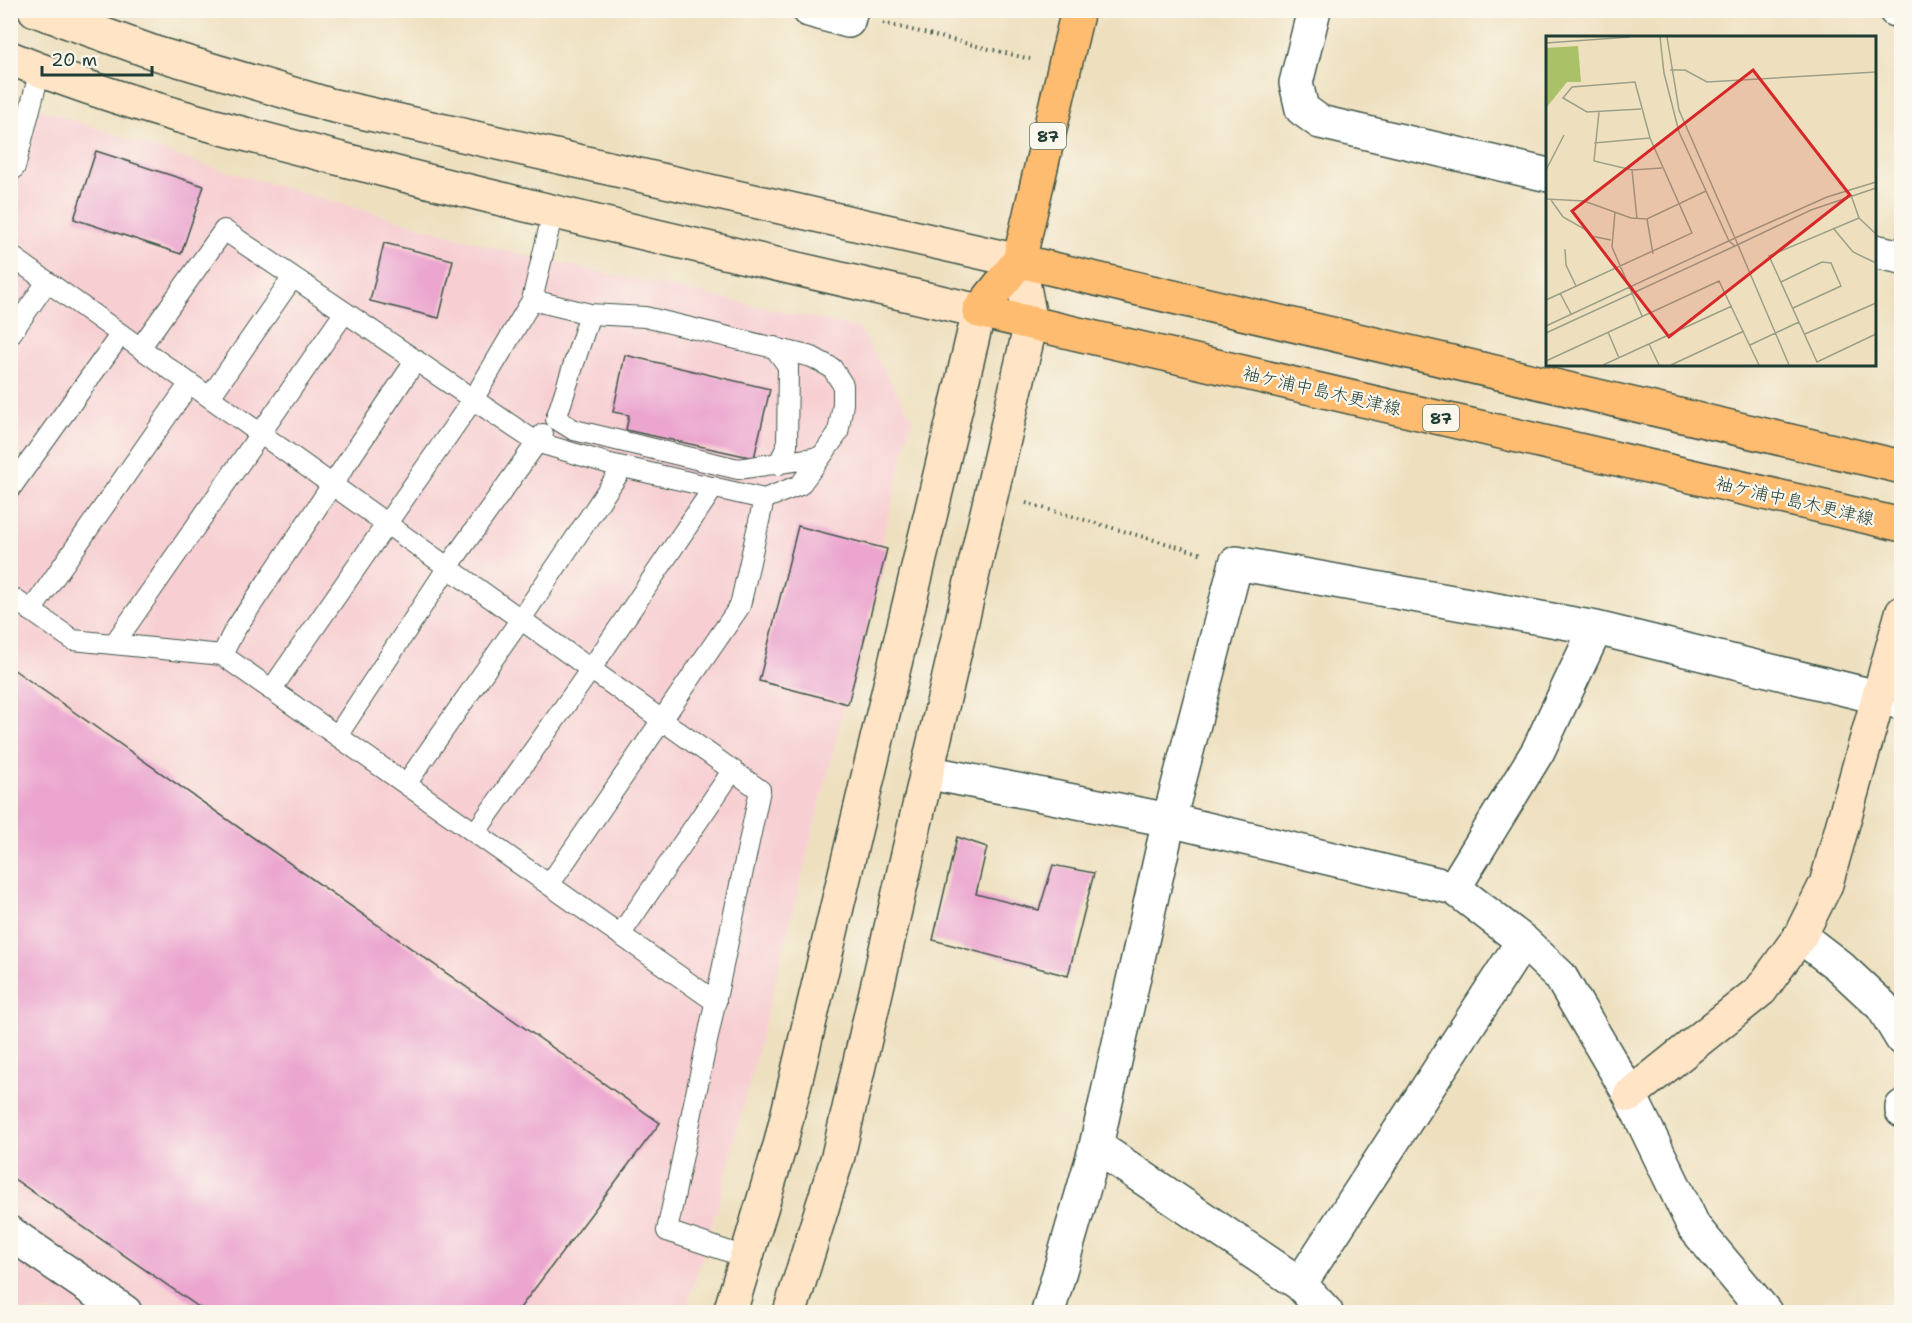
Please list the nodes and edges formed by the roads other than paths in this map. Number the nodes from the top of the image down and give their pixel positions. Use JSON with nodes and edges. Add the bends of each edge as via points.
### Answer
{"nodes":[{"id":1,"x":35,"y":10,"type":"edge"},
{"id":2,"x":809,"y":10,"type":"edge"},
{"id":3,"x":1078,"y":10,"type":"edge"},
{"id":4,"x":1314,"y":10,"type":"edge"},
{"id":5,"x":1895,"y":10,"type":"edge"},
{"id":6,"x":1902,"y":12,"type":"edge"},
{"id":7,"x":850,"y":13,"type":"edge"},
{"id":8,"x":25,"y":64,"type":"edge"},
{"id":9,"x":10,"y":173,"type":"edge"},
{"id":10,"x":1546,"y":174,"type":"edge"},
{"id":11,"x":554,"y":212,"type":"junction"},
{"id":12,"x":1876,"y":250,"type":"edge"},
{"id":13,"x":10,"y":255,"type":"edge"},
{"id":14,"x":1902,"y":257,"type":"edge"},
{"id":15,"x":1018,"y":261,"type":"junction"},
{"id":16,"x":293,"y":277,"type":"junction"},
{"id":17,"x":47,"y":282,"type":"junction"},
{"id":18,"x":532,"y":300,"type":"junction"},
{"id":19,"x":980,"y":311,"type":"junction"},
{"id":20,"x":345,"y":312,"type":"junction"},
{"id":21,"x":590,"y":315,"type":"junction"},
{"id":22,"x":1031,"y":323,"type":"junction"},
{"id":23,"x":121,"y":334,"type":"junction"},
{"id":24,"x":10,"y":335,"type":"edge"},
{"id":25,"x":141,"y":348,"type":"junction"},
{"id":26,"x":774,"y":348,"type":"junction"},
{"id":27,"x":416,"y":360,"type":"junction"},
{"id":28,"x":190,"y":383,"type":"junction"},
{"id":29,"x":210,"y":397,"type":"junction"},
{"id":30,"x":474,"y":398,"type":"junction"},
{"id":31,"x":556,"y":419,"type":"junction"},
{"id":32,"x":260,"y":433,"type":"junction"},
{"id":33,"x":536,"y":442,"type":"junction"},
{"id":34,"x":821,"y":457,"type":"junction"},
{"id":35,"x":778,"y":465,"type":"junction"},
{"id":36,"x":623,"y":467,"type":"junction"},
{"id":37,"x":1902,"y":467,"type":"edge"},
{"id":38,"x":331,"y":484,"type":"junction"},
{"id":39,"x":714,"y":487,"type":"junction"},
{"id":40,"x":10,"y":489,"type":"edge"},
{"id":41,"x":764,"y":499,"type":"junction"},
{"id":42,"x":1902,"y":525,"type":"edge"},
{"id":43,"x":388,"y":526,"type":"junction"},
{"id":44,"x":448,"y":567,"type":"junction"},
{"id":45,"x":10,"y":596,"type":"edge"},
{"id":46,"x":31,"y":611,"type":"junction"},
{"id":47,"x":1902,"y":613,"type":"edge"},
{"id":48,"x":521,"y":620,"type":"junction"},
{"id":49,"x":1596,"y":628,"type":"junction"},
{"id":50,"x":114,"y":644,"type":"junction"},
{"id":51,"x":222,"y":655,"type":"junction"},
{"id":52,"x":591,"y":669,"type":"junction"},
{"id":53,"x":271,"y":690,"type":"junction"},
{"id":54,"x":1890,"y":700,"type":"edge"},
{"id":55,"x":662,"y":720,"type":"junction"},
{"id":56,"x":337,"y":736,"type":"junction"},
{"id":57,"x":733,"y":770,"type":"junction"},
{"id":58,"x":926,"y":772,"type":"junction"},
{"id":59,"x":406,"y":784,"type":"junction"},
{"id":60,"x":1170,"y":820,"type":"junction"},
{"id":61,"x":475,"y":833,"type":"junction"},
{"id":62,"x":549,"y":885,"type":"junction"},
{"id":63,"x":1454,"y":888,"type":"junction"},
{"id":64,"x":620,"y":935,"type":"junction"},
{"id":65,"x":1800,"y":936,"type":"junction"},
{"id":66,"x":1523,"y":941,"type":"junction"},
{"id":67,"x":716,"y":1002,"type":"junction"},
{"id":68,"x":1902,"y":1039,"type":"edge"},
{"id":69,"x":1630,"y":1095,"type":"junction"},
{"id":70,"x":1096,"y":1146,"type":"junction"},
{"id":71,"x":10,"y":1233,"type":"edge"},
{"id":72,"x":748,"y":1258,"type":"junction"},
{"id":73,"x":1300,"y":1284,"type":"junction"},
{"id":74,"x":125,"y":1312,"type":"edge"},
{"id":75,"x":730,"y":1312,"type":"edge"},
{"id":76,"x":790,"y":1312,"type":"edge"},
{"id":77,"x":1048,"y":1312,"type":"edge"},
{"id":78,"x":1326,"y":1312,"type":"edge"},
{"id":79,"x":1765,"y":1312,"type":"edge"}],
"edges":[{"from":1,"to":15,"type":"street","via":[[155,53],[330,105]]},
{"from":2,"to":7,"type":"street","via":[[848,21]]},
{"from":3,"to":15,"type":"main road","number":"87"},
{"from":4,"to":10,"type":"street","via":[[1296,83],[1302,108],[1320,122]]},
{"from":5,"to":6,"type":"street"},
{"from":8,"to":9,"type":"lane","via":[[15,167]]},
{"from":8,"to":11,"type":"street","via":[[160,109]]},
{"from":11,"to":18,"type":"lane"},
{"from":11,"to":19,"type":"street"},
{"from":12,"to":14,"type":"street"},
{"from":13,"to":17,"type":"lane"},
{"from":15,"to":19,"type":"main road","number":"87"},
{"from":15,"to":22,"type":"street"},
{"from":15,"to":37,"type":"main road"},
{"from":16,"to":20,"type":"lane"},
{"from":16,"to":25,"type":"lane","via":[[224,230]]},
{"from":16,"to":29,"type":"lane"},
{"from":17,"to":23,"type":"lane"},
{"from":17,"to":24,"type":"lane"},
{"from":18,"to":21,"type":"lane"},
{"from":18,"to":30,"type":"lane"},
{"from":19,"to":22,"type":"main road","name":"袖ケ浦中島木更津線","number":"87"},
{"from":19,"to":72,"type":"street","via":[[781,1142]]},
{"from":20,"to":27,"type":"lane"},
{"from":20,"to":32,"type":"lane"},
{"from":21,"to":26,"type":"lane","via":[[645,317]]},
{"from":21,"to":31,"type":"lane"},
{"from":22,"to":42,"type":"main road","name":"袖ケ浦中島木更津線","number":"87"},
{"from":22,"to":58,"type":"street"},
{"from":23,"to":25,"type":"lane"},
{"from":23,"to":40,"type":"lane"},
{"from":25,"to":28,"type":"lane"},
{"from":26,"to":34,"type":"lane","via":[[812,357],[832,368],[843,385],[838,433]]},
{"from":26,"to":35,"type":"lane","via":[[788,366],[787,446]]},
{"from":27,"to":30,"type":"lane"},
{"from":27,"to":38,"type":"lane"},
{"from":28,"to":29,"type":"lane"},
{"from":28,"to":46,"type":"lane"},
{"from":29,"to":32,"type":"lane"},
{"from":30,"to":33,"type":"lane"},
{"from":30,"to":43,"type":"lane"},
{"from":31,"to":33,"type":"lane"},
{"from":31,"to":35,"type":"lane","via":[[574,430],[738,469]]},
{"from":32,"to":38,"type":"lane"},
{"from":32,"to":50,"type":"lane"},
{"from":33,"to":36,"type":"lane"},
{"from":33,"to":44,"type":"lane"},
{"from":34,"to":35,"type":"lane"},
{"from":34,"to":41,"type":"lane","via":[[800,484]]},
{"from":36,"to":39,"type":"lane"},
{"from":36,"to":48,"type":"lane"},
{"from":38,"to":43,"type":"lane"},
{"from":38,"to":51,"type":"lane"},
{"from":39,"to":41,"type":"lane"},
{"from":39,"to":52,"type":"lane"},
{"from":41,"to":55,"type":"lane","via":[[740,606]]},
{"from":43,"to":44,"type":"lane"},
{"from":43,"to":53,"type":"lane"},
{"from":44,"to":48,"type":"lane"},
{"from":44,"to":56,"type":"lane"},
{"from":45,"to":46,"type":"lane"},
{"from":46,"to":50,"type":"lane","via":[[73,640]]},
{"from":47,"to":54,"type":"street"},
{"from":48,"to":52,"type":"lane"},
{"from":48,"to":59,"type":"lane"},
{"from":49,"to":54,"type":"street"},
{"from":49,"to":60,"type":"street","via":[[1236,563]]},
{"from":49,"to":63,"type":"street","via":[[1538,751]]},
{"from":50,"to":51,"type":"lane"},
{"from":51,"to":53,"type":"lane"},
{"from":52,"to":55,"type":"lane"},
{"from":52,"to":61,"type":"lane"},
{"from":53,"to":56,"type":"lane"},
{"from":54,"to":65,"type":"street","via":[[1826,884]]},
{"from":55,"to":57,"type":"lane"},
{"from":55,"to":62,"type":"lane"},
{"from":56,"to":59,"type":"lane"},
{"from":57,"to":64,"type":"lane"},
{"from":57,"to":67,"type":"lane","via":[[760,790]]},
{"from":58,"to":60,"type":"street"},
{"from":58,"to":76,"type":"street","via":[[838,1156]]},
{"from":59,"to":61,"type":"lane"},
{"from":60,"to":63,"type":"street"},
{"from":60,"to":70,"type":"street"},
{"from":61,"to":62,"type":"lane"},
{"from":62,"to":64,"type":"lane"},
{"from":63,"to":66,"type":"street"},
{"from":64,"to":67,"type":"lane"},
{"from":65,"to":68,"type":"street","via":[[1882,1006]]},
{"from":65,"to":69,"type":"street","via":[[1761,990]]},
{"from":66,"to":69,"type":"street","via":[[1560,976]]},
{"from":66,"to":73,"type":"street"},
{"from":67,"to":72,"type":"lane","via":[[667,1231]]},
{"from":69,"to":79,"type":"street","via":[[1694,1227]]},
{"from":70,"to":73,"type":"street"},
{"from":70,"to":77,"type":"street"},
{"from":71,"to":74,"type":"street"},
{"from":72,"to":75,"type":"street"},
{"from":73,"to":78,"type":"street"}]}
